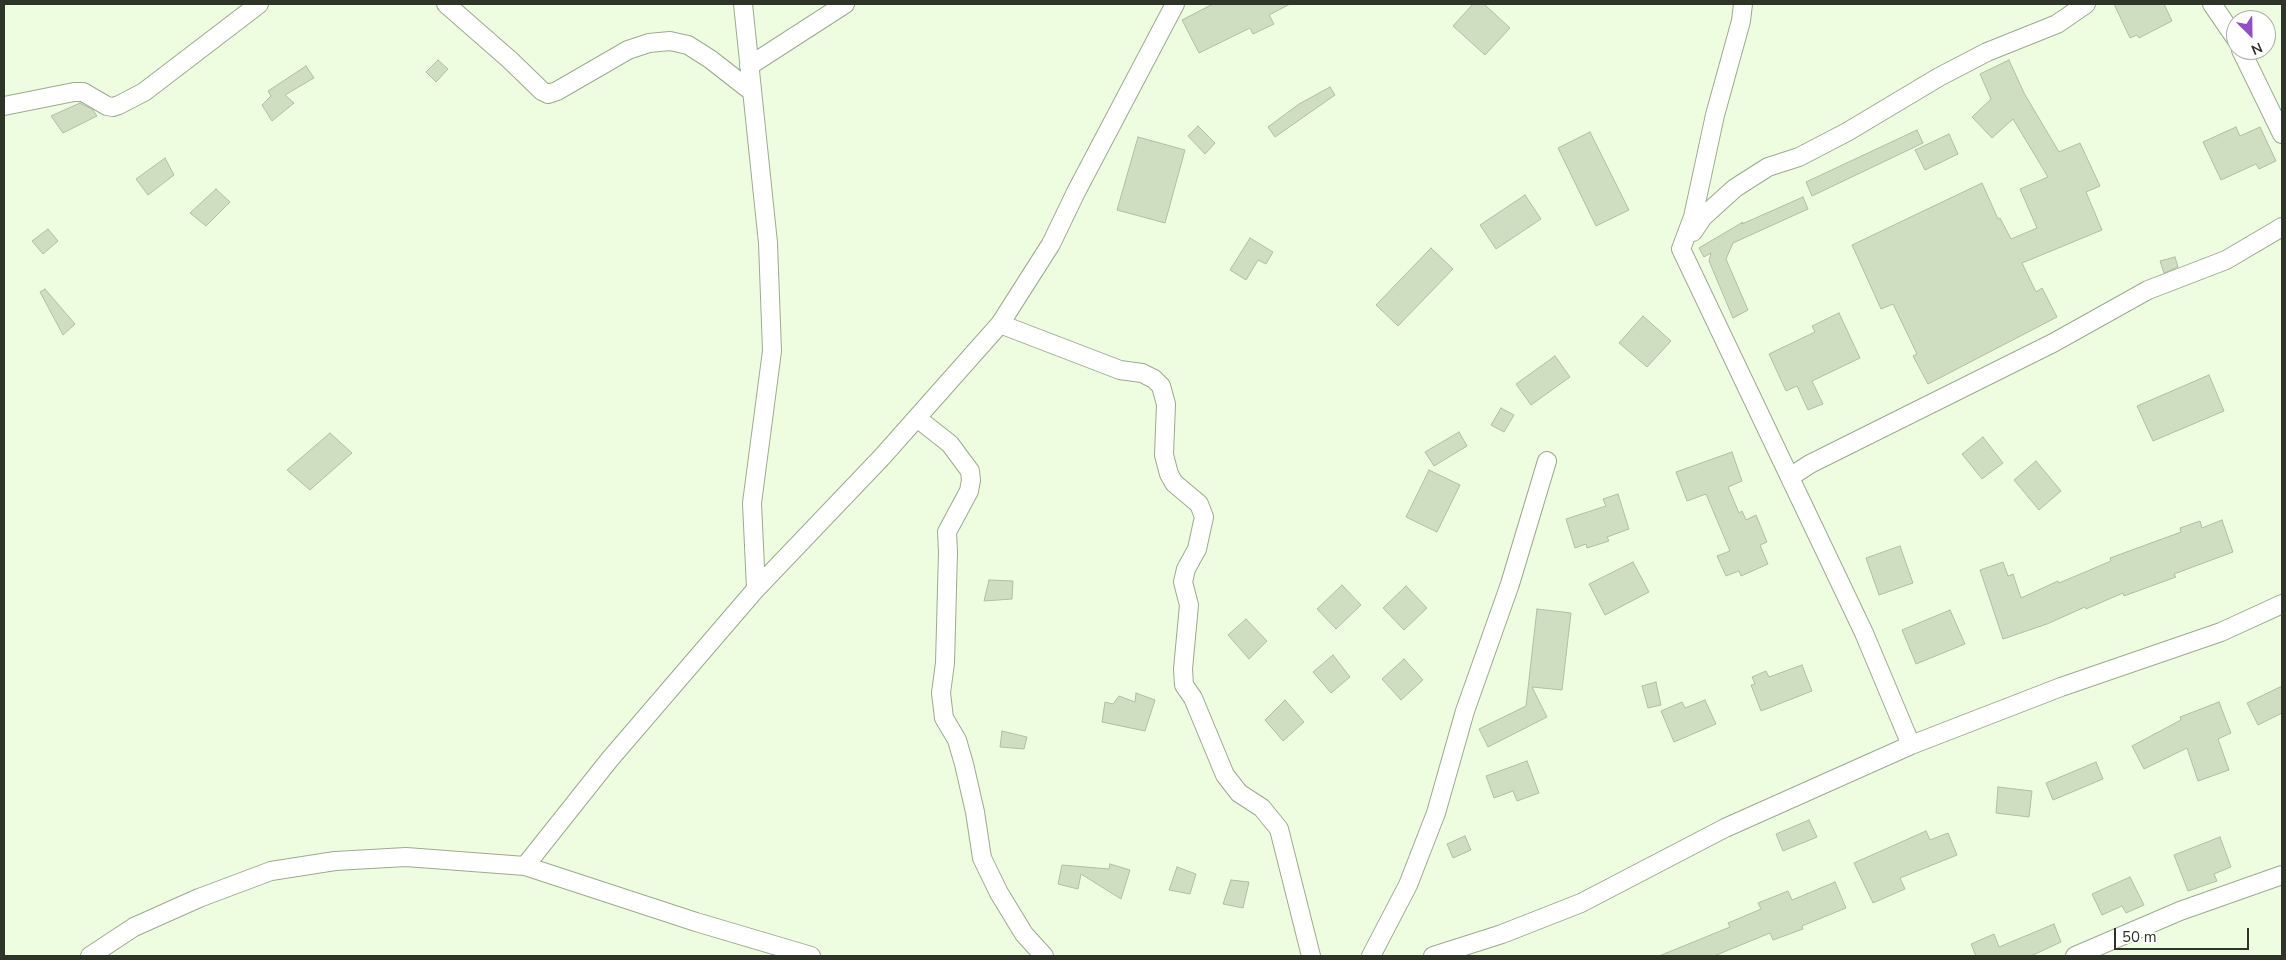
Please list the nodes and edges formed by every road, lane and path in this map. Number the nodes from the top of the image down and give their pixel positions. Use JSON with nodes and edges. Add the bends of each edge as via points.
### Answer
{"nodes":[{"id":1,"x":259,"y":4,"type":"edge"},
{"id":2,"x":446,"y":4,"type":"edge"},
{"id":3,"x":742,"y":4,"type":"edge"},
{"id":4,"x":845,"y":4,"type":"edge"},
{"id":5,"x":1175,"y":4,"type":"edge"},
{"id":6,"x":1743,"y":4,"type":"edge"},
{"id":7,"x":2086,"y":4,"type":"edge"},
{"id":8,"x":2212,"y":4,"type":"edge"},
{"id":9,"x":2226,"y":24,"type":"edge"},
{"id":10,"x":2246,"y":60,"type":"edge"},
{"id":11,"x":749,"y":66,"type":"junction"},
{"id":12,"x":751,"y":92,"type":"junction"},
{"id":13,"x":4,"y":106,"type":"edge"},
{"id":14,"x":2282,"y":134,"type":"edge"},
{"id":15,"x":2282,"y":228,"type":"edge"},
{"id":16,"x":1681,"y":249,"type":"junction"},
{"id":17,"x":1000,"y":324,"type":"junction"},
{"id":18,"x":917,"y":418,"type":"junction"},
{"id":19,"x":1547,"y":461,"type":"dead end"},
{"id":20,"x":1790,"y":477,"type":"junction"},
{"id":21,"x":756,"y":589,"type":"junction"},
{"id":22,"x":2282,"y":604,"type":"edge"},
{"id":23,"x":1911,"y":744,"type":"junction"},
{"id":24,"x":525,"y":866,"type":"junction"},
{"id":25,"x":2282,"y":875,"type":"edge"},
{"id":26,"x":90,"y":956,"type":"edge"},
{"id":27,"x":810,"y":956,"type":"edge"},
{"id":28,"x":1044,"y":956,"type":"edge"},
{"id":29,"x":1311,"y":956,"type":"edge"},
{"id":30,"x":1371,"y":956,"type":"edge"},
{"id":31,"x":1433,"y":956,"type":"edge"},
{"id":32,"x":2075,"y":956,"type":"edge"}],
"edges":[{"from":1,"to":13,"type":"street","via":[[144,92],[119,105],[107,106],[83,92],[74,92]]},
{"from":2,"to":12,"type":"street","via":[[548,94],[628,50],[670,41],[688,45]]},
{"from":3,"to":11,"type":"street"},
{"from":4,"to":11,"type":"street"},
{"from":5,"to":17,"type":"street","via":[[1051,244]]},
{"from":6,"to":16,"type":"street","via":[[1693,217]]},
{"from":7,"to":16,"type":"street","via":[[2057,24],[1988,52],[1939,77],[1799,157],[1768,167],[1735,188],[1703,217]]},
{"from":8,"to":9,"type":"street"},
{"from":10,"to":14,"type":"street"},
{"from":11,"to":12,"type":"street"},
{"from":12,"to":21,"type":"street","via":[[768,243],[772,351],[752,503]]},
{"from":15,"to":20,"type":"street","via":[[2226,260],[2148,290],[2053,343],[1818,459]]},
{"from":16,"to":20,"type":"street"},
{"from":17,"to":18,"type":"street"},
{"from":17,"to":29,"type":"street","via":[[1120,370],[1142,373],[1161,386],[1166,404],[1164,455],[1169,474],[1174,483],[1199,504],[1204,516],[1197,549],[1183,582],[1189,605],[1184,685],[1193,698],[1225,775],[1239,793],[1262,808],[1280,829]]},
{"from":18,"to":21,"type":"street"},
{"from":18,"to":28,"type":"street","via":[[950,444],[970,471],[971,480],[969,491],[946,532],[946,663],[941,693],[944,718],[957,740],[964,764],[982,858],[1019,925]]},
{"from":19,"to":30,"type":"street","via":[[1510,584],[1465,711],[1436,814],[1408,885]]},
{"from":20,"to":23,"type":"street","via":[[1864,633]]},
{"from":21,"to":24,"type":"street","via":[[610,759]]},
{"from":22,"to":23,"type":"street","via":[[2221,632],[2061,687]]},
{"from":23,"to":31,"type":"street","via":[[1724,828],[1582,903]]},
{"from":24,"to":26,"type":"street","via":[[406,856],[335,861],[271,871],[134,927]]},
{"from":24,"to":27,"type":"street"},
{"from":25,"to":32,"type":"street","via":[[2180,911]]}]}
